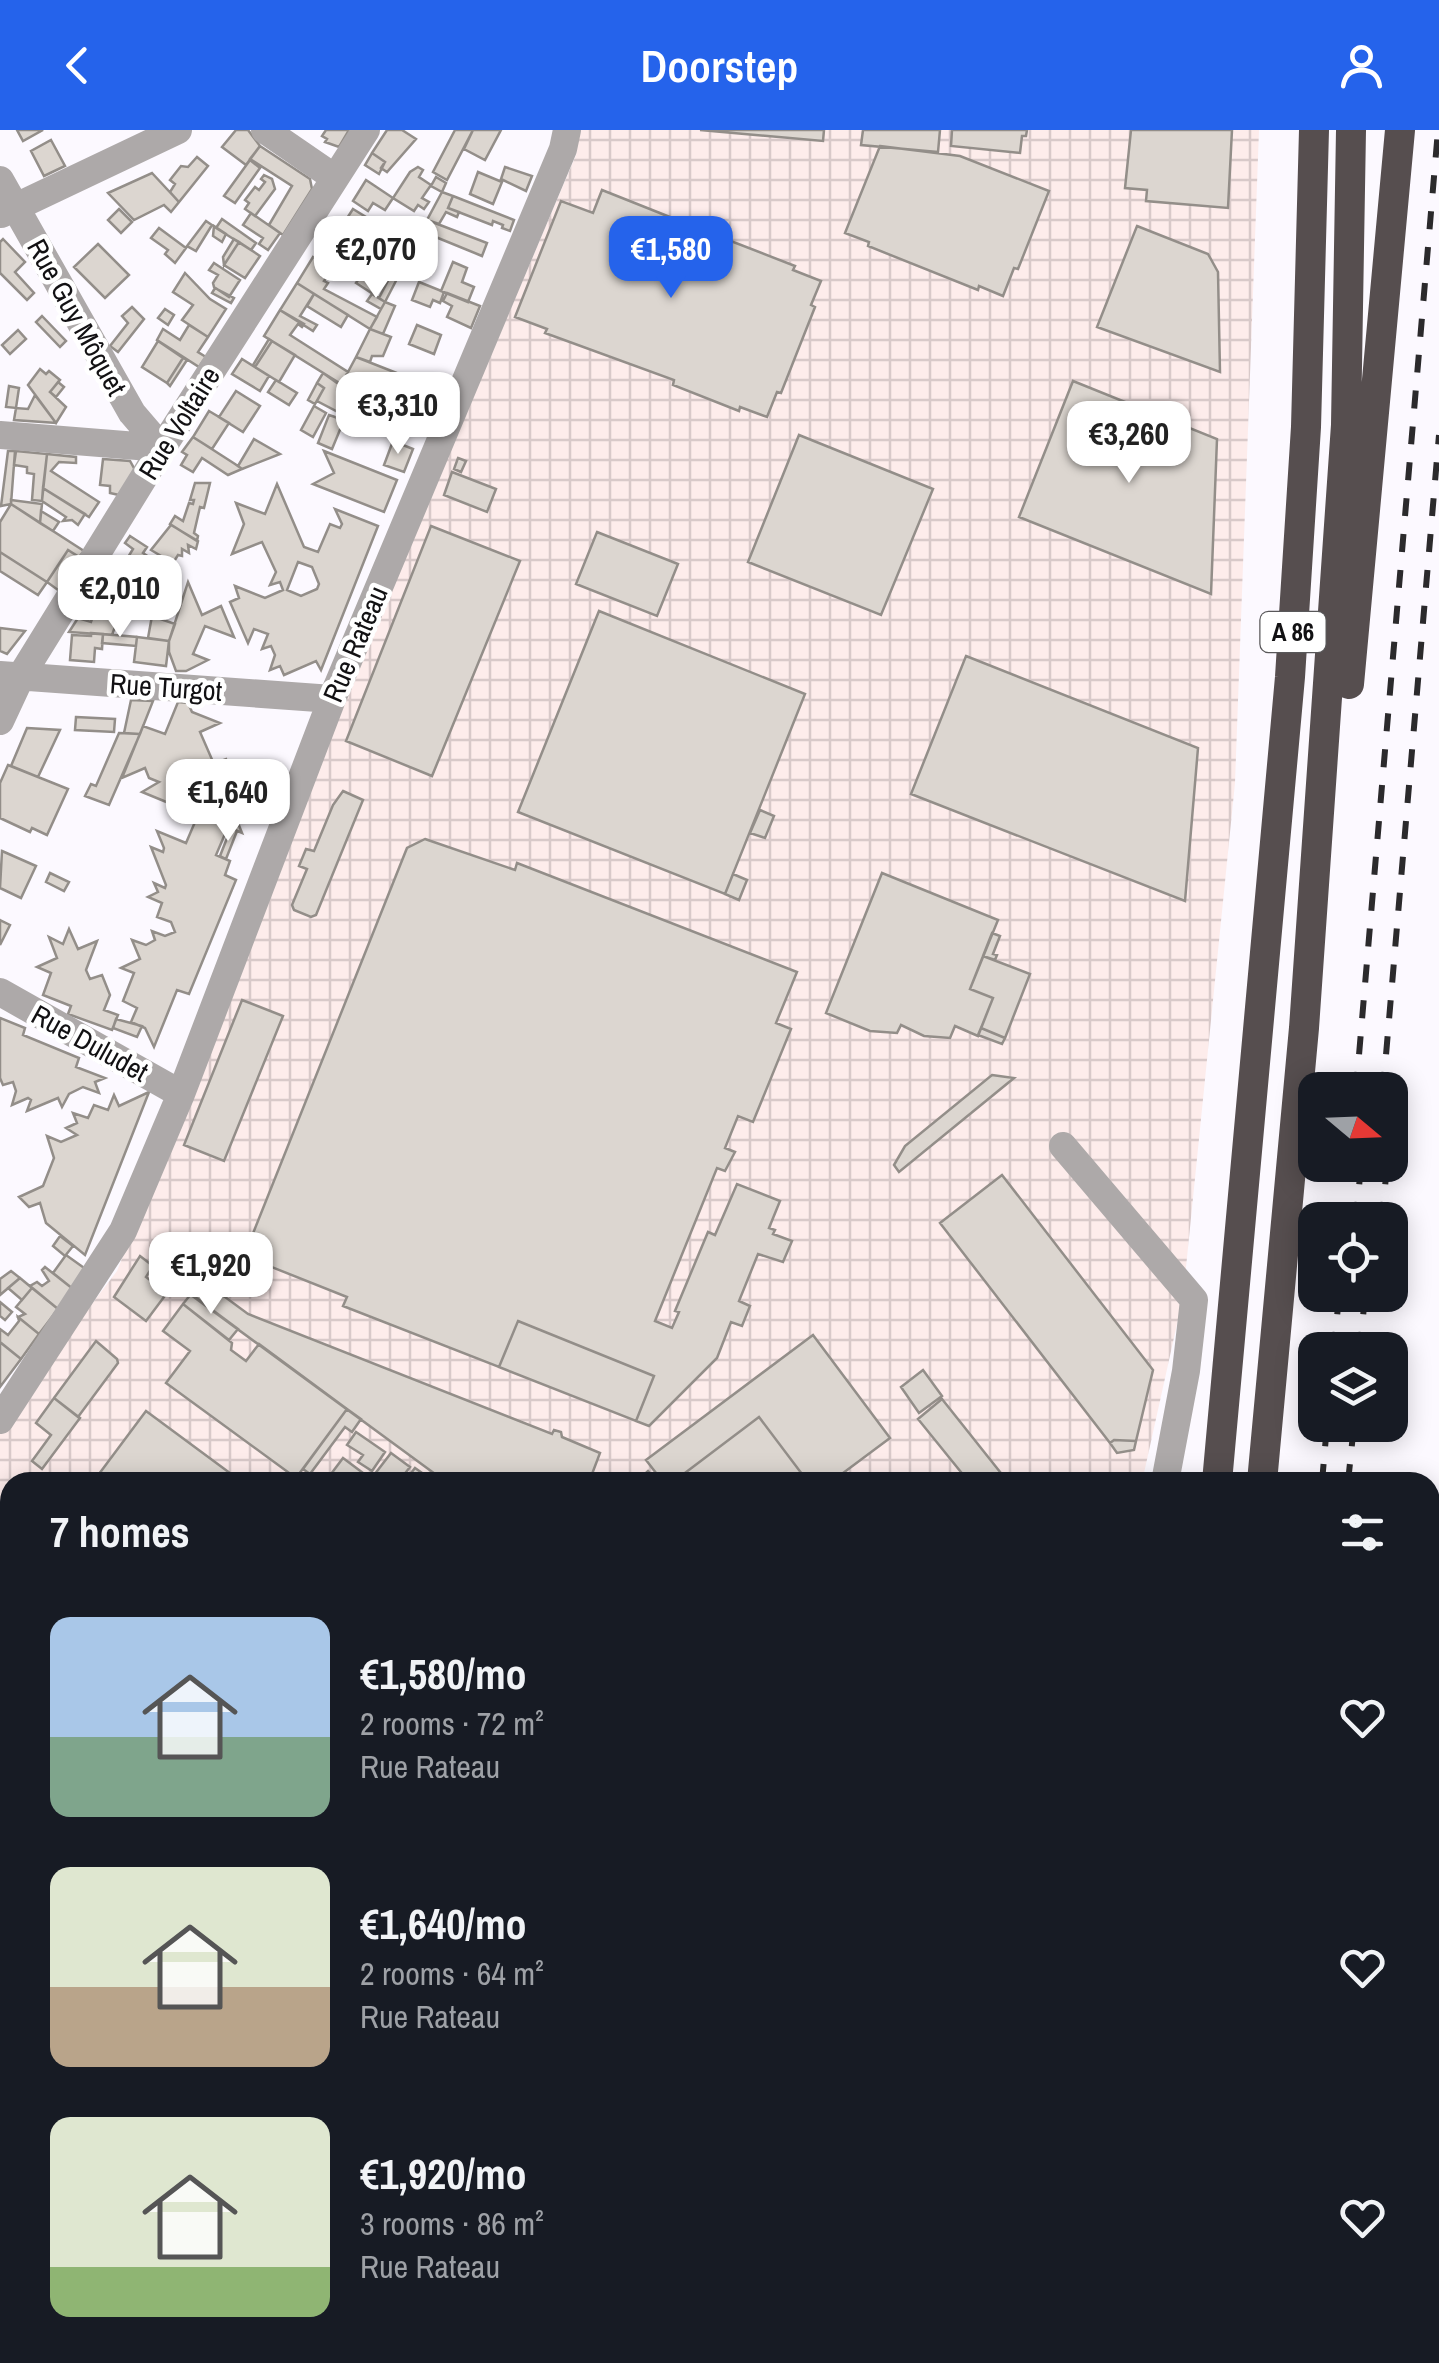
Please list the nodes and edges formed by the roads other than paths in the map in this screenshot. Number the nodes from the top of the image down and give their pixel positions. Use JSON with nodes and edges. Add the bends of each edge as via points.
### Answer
{"nodes":[{"id":1,"x":178,"y":130,"type":"edge"},
{"id":2,"x":265,"y":130,"type":"edge"},
{"id":3,"x":366,"y":130,"type":"edge"},
{"id":4,"x":567,"y":130,"type":"edge"},
{"id":5,"x":1314,"y":130,"type":"edge"},
{"id":6,"x":1351,"y":130,"type":"edge"},
{"id":7,"x":1400,"y":130,"type":"edge"},
{"id":8,"x":335,"y":178,"type":"junction"},
{"id":9,"x":0,"y":180,"type":"edge"},
{"id":10,"x":8,"y":211,"type":"edge"},
{"id":11,"x":0,"y":435,"type":"edge"},
{"id":12,"x":162,"y":448,"type":"junction"},
{"id":13,"x":10,"y":676,"type":"edge"},
{"id":14,"x":332,"y":699,"type":"junction"},
{"id":15,"x":0,"y":721,"type":"edge"},
{"id":16,"x":1326,"y":730,"type":"junction"},
{"id":17,"x":0,"y":992,"type":"edge"},
{"id":18,"x":181,"y":1094,"type":"junction"},
{"id":19,"x":1064,"y":1146,"type":"dead end"},
{"id":20,"x":0,"y":1420,"type":"edge"},
{"id":21,"x":1220,"y":1438,"type":"junction"},
{"id":22,"x":1167,"y":1472,"type":"edge"},
{"id":23,"x":1198,"y":1472,"type":"edge"},
{"id":24,"x":1217,"y":1472,"type":"edge"},
{"id":25,"x":1263,"y":1472,"type":"edge"}],
"edges":[{"from":1,"to":10,"type":"street"},
{"from":2,"to":8,"type":"street"},
{"from":3,"to":8,"type":"street","name":"Rue Voltaire"},
{"from":4,"to":14,"type":"street","name":"Rue Rateau"},
{"from":5,"to":21,"type":"highway","number":"A 86","via":[[1306,427],[1290,677]]},
{"from":6,"to":16,"type":"highway","number":"A 86","via":[[1346,425]]},
{"from":7,"to":16,"type":"highway","via":[[1348,700]]},
{"from":8,"to":12,"type":"street","name":"Rue Voltaire"},
{"from":9,"to":10,"type":"street","name":"Rue Guy Môquet"},
{"from":10,"to":12,"type":"street","name":"Rue Guy Môquet","via":[[132,413]]},
{"from":11,"to":12,"type":"street"},
{"from":12,"to":13,"type":"street","name":"Rue Voltaire"},
{"from":13,"to":14,"type":"street","name":"Rue Turgot"},
{"from":13,"to":15,"type":"street","name":"Rue Voltaire"},
{"from":14,"to":18,"type":"street","name":"Rue Rateau"},
{"from":16,"to":25,"type":"highway","number":"A 86"},
{"from":17,"to":18,"type":"street","name":"Rue Duludet"},
{"from":18,"to":20,"type":"street","name":"Rue Rateau","via":[[123,1231]]},
{"from":19,"to":22,"type":"street","via":[[1194,1300]]},
{"from":21,"to":23,"type":"highway","via":[[1203,1448]]},
{"from":21,"to":24,"type":"highway","number":"A 86"}]}
